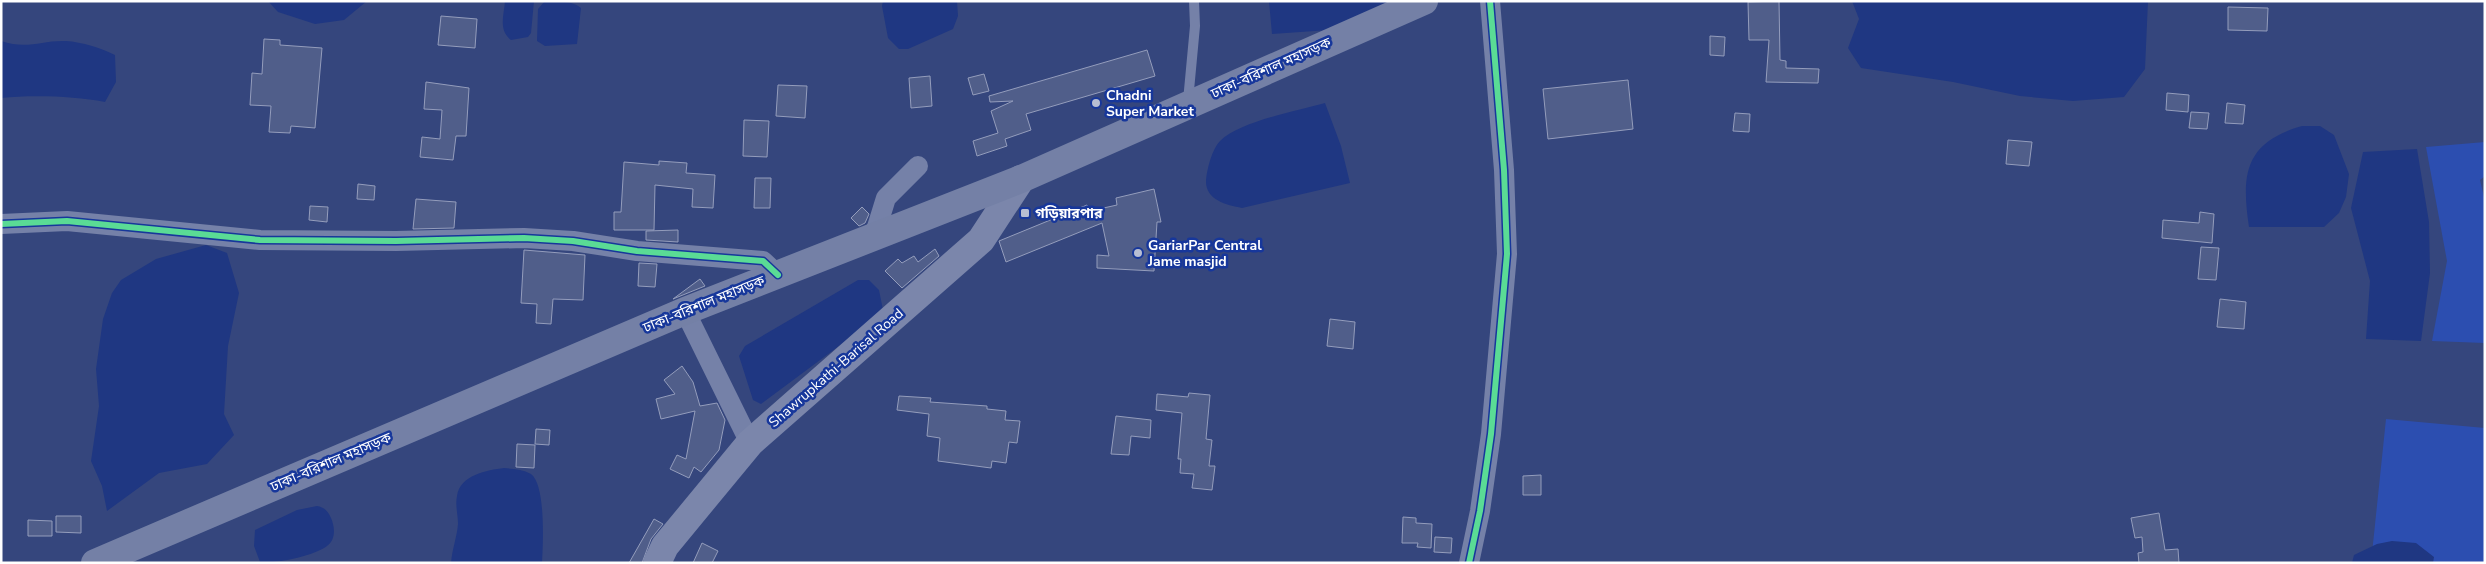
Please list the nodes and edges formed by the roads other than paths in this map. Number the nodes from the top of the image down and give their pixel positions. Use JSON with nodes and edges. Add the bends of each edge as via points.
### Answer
{"nodes":[{"id":1,"x":1194,"y":1,"type":"edge"},
{"id":2,"x":1424,"y":1,"type":"edge"},
{"id":3,"x":1490,"y":1,"type":"edge"},
{"id":4,"x":1187,"y":105,"type":"junction"},
{"id":5,"x":918,"y":166,"type":"dead end"},
{"id":6,"x":1021,"y":179,"type":"junction"},
{"id":7,"x":1,"y":224,"type":"edge"},
{"id":8,"x":871,"y":238,"type":"junction"},
{"id":9,"x":778,"y":274,"type":"junction"},
{"id":10,"x":685,"y":311,"type":"junction"},
{"id":11,"x":750,"y":443,"type":"junction"},
{"id":12,"x":95,"y":563,"type":"edge"},
{"id":13,"x":657,"y":563,"type":"edge"},
{"id":14,"x":1469,"y":563,"type":"edge"}],
"edges":[{"from":1,"to":4,"type":"lane","via":[[1195,26]]},
{"from":2,"to":4,"type":"highway","name":"ঢাকা-বরিশাল মহাসড়ক"},
{"from":3,"to":14,"type":"street","via":[[1504,170],[1507,254],[1491,434]]},
{"from":4,"to":6,"type":"highway","name":"ঢাকা-বরিশাল মহাসড়ক"},
{"from":5,"to":8,"type":"street","via":[[886,198]]},
{"from":6,"to":8,"type":"highway","name":"ঢাকা-বরিশাল মহাসড়ক"},
{"from":6,"to":11,"type":"main road","name":"Shawrupkathi-Barisal Road","via":[[980,240]]},
{"from":7,"to":9,"type":"street","via":[[67,222],[260,240],[524,238],[573,241],[638,251],[763,261]]},
{"from":8,"to":9,"type":"highway","name":"ঢাকা-বরিশাল মহাসড়ক"},
{"from":9,"to":10,"type":"highway","name":"ঢাকা-বরিশাল মহাসড়ক"},
{"from":10,"to":11,"type":"street"},
{"from":10,"to":12,"type":"highway","name":"ঢাকা-বরিশাল মহাসড়ক"},
{"from":11,"to":13,"type":"main road","name":"Shawrupkathi-Barisal Road","via":[[665,546]]}]}
